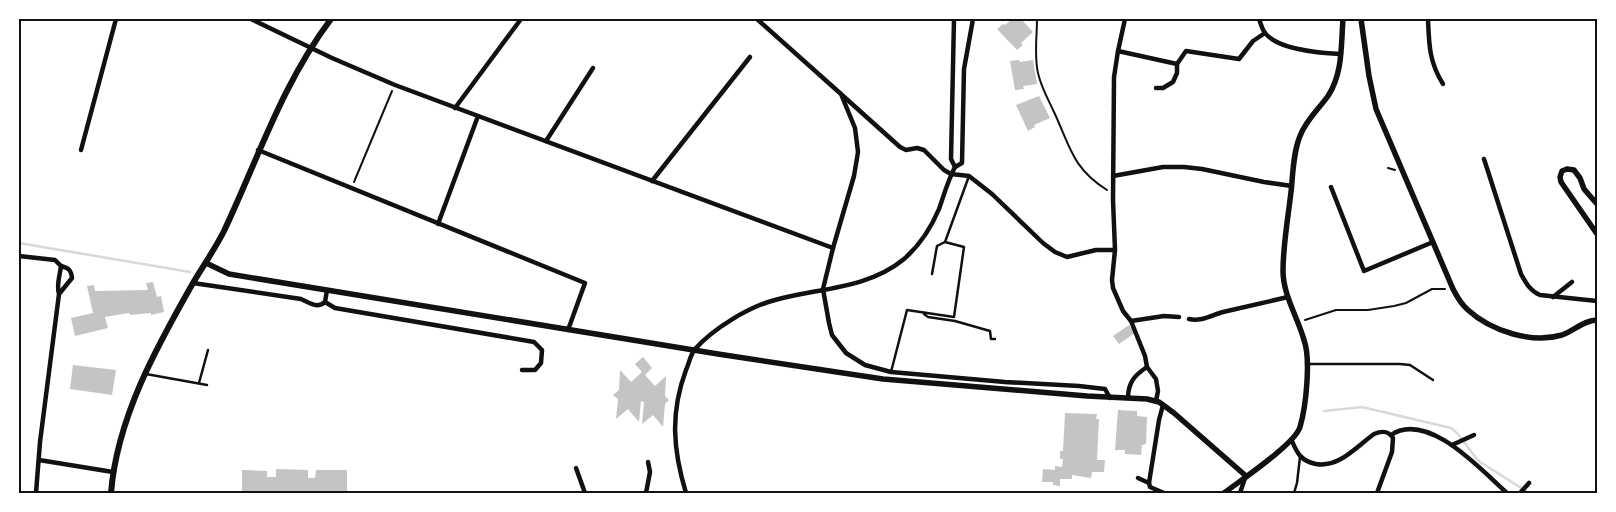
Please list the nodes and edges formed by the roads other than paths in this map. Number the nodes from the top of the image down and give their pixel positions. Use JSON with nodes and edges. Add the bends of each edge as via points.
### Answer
{"nodes":[{"id":1,"x":116,"y":19,"type":"edge"},
{"id":2,"x":251,"y":19,"type":"edge"},
{"id":3,"x":331,"y":19,"type":"edge"},
{"id":4,"x":521,"y":19,"type":"edge"},
{"id":5,"x":757,"y":19,"type":"edge"},
{"id":6,"x":954,"y":19,"type":"edge"},
{"id":7,"x":974,"y":19,"type":"edge"},
{"id":8,"x":1125,"y":19,"type":"edge"},
{"id":9,"x":1260,"y":19,"type":"edge"},
{"id":10,"x":1343,"y":19,"type":"edge"},
{"id":11,"x":1361,"y":19,"type":"edge"},
{"id":12,"x":1428,"y":19,"type":"edge"},
{"id":13,"x":1265,"y":33,"type":"junction"},
{"id":14,"x":310,"y":48,"type":"junction"},
{"id":15,"x":1118,"y":51,"type":"junction"},
{"id":16,"x":1341,"y":54,"type":"junction"},
{"id":17,"x":750,"y":57,"type":"dead end"},
{"id":18,"x":1176,"y":64,"type":"junction"},
{"id":19,"x":593,"y":68,"type":"dead end"},
{"id":20,"x":1443,"y":84,"type":"dead end"},
{"id":21,"x":1156,"y":88,"type":"dead end"},
{"id":22,"x":841,"y":94,"type":"junction"},
{"id":23,"x":455,"y":108,"type":"junction"},
{"id":24,"x":478,"y":116,"type":"junction"},
{"id":25,"x":546,"y":140,"type":"junction"},
{"id":26,"x":81,"y":150,"type":"dead end"},
{"id":27,"x":258,"y":150,"type":"junction"},
{"id":28,"x":1484,"y":159,"type":"dead end"},
{"id":29,"x":955,"y":167,"type":"junction"},
{"id":30,"x":951,"y":174,"type":"junction"},
{"id":31,"x":969,"y":176,"type":"junction"},
{"id":32,"x":1113,"y":176,"type":"junction"},
{"id":33,"x":652,"y":181,"type":"junction"},
{"id":34,"x":1292,"y":186,"type":"junction"},
{"id":35,"x":1331,"y":187,"type":"dead end"},
{"id":36,"x":1597,"y":204,"type":"edge"},
{"id":37,"x":438,"y":224,"type":"junction"},
{"id":38,"x":1597,"y":234,"type":"edge"},
{"id":39,"x":945,"y":242,"type":"junction"},
{"id":40,"x":1433,"y":242,"type":"junction"},
{"id":41,"x":833,"y":248,"type":"junction"},
{"id":42,"x":1114,"y":250,"type":"junction"},
{"id":43,"x":19,"y":256,"type":"edge"},
{"id":44,"x":206,"y":263,"type":"junction"},
{"id":45,"x":61,"y":266,"type":"junction"},
{"id":46,"x":932,"y":274,"type":"dead end"},
{"id":47,"x":1572,"y":282,"type":"dead end"},
{"id":48,"x":193,"y":283,"type":"junction"},
{"id":49,"x":824,"y":289,"type":"junction"},
{"id":50,"x":327,"y":290,"type":"junction"},
{"id":51,"x":59,"y":294,"type":"junction"},
{"id":52,"x":1288,"y":297,"type":"junction"},
{"id":53,"x":1553,"y":297,"type":"junction"},
{"id":54,"x":1597,"y":301,"type":"edge"},
{"id":55,"x":326,"y":302,"type":"junction"},
{"id":56,"x":923,"y":313,"type":"junction"},
{"id":57,"x":1179,"y":317,"type":"dead end"},
{"id":58,"x":1189,"y":319,"type":"dead end"},
{"id":59,"x":1597,"y":320,"type":"edge"},
{"id":60,"x":1131,"y":321,"type":"junction"},
{"id":61,"x":568,"y":330,"type":"junction"},
{"id":62,"x":995,"y":339,"type":"dead end"},
{"id":63,"x":208,"y":350,"type":"dead end"},
{"id":64,"x":694,"y":350,"type":"junction"},
{"id":65,"x":1307,"y":364,"type":"junction"},
{"id":66,"x":1147,"y":366,"type":"junction"},
{"id":67,"x":522,"y":370,"type":"dead end"},
{"id":68,"x":892,"y":372,"type":"junction"},
{"id":69,"x":145,"y":374,"type":"junction"},
{"id":70,"x":1433,"y":380,"type":"dead end"},
{"id":71,"x":198,"y":382,"type":"junction"},
{"id":72,"x":207,"y":385,"type":"dead end"},
{"id":73,"x":1110,"y":398,"type":"junction"},
{"id":74,"x":1128,"y":398,"type":"junction"},
{"id":75,"x":1156,"y":401,"type":"junction"},
{"id":76,"x":1163,"y":405,"type":"junction"},
{"id":77,"x":1391,"y":435,"type":"junction"},
{"id":78,"x":1474,"y":435,"type":"dead end"},
{"id":79,"x":1292,"y":441,"type":"junction"},
{"id":80,"x":1455,"y":444,"type":"junction"},
{"id":81,"x":1300,"y":457,"type":"junction"},
{"id":82,"x":39,"y":460,"type":"junction"},
{"id":83,"x":648,"y":462,"type":"dead end"},
{"id":84,"x":576,"y":468,"type":"dead end"},
{"id":85,"x":113,"y":472,"type":"junction"},
{"id":86,"x":1246,"y":476,"type":"junction"},
{"id":87,"x":1138,"y":478,"type":"dead end"},
{"id":88,"x":1149,"y":483,"type":"junction"},
{"id":89,"x":1530,"y":483,"type":"dead end"},
{"id":90,"x":36,"y":493,"type":"edge"},
{"id":91,"x":111,"y":493,"type":"edge"},
{"id":92,"x":585,"y":493,"type":"edge"},
{"id":93,"x":646,"y":493,"type":"edge"},
{"id":94,"x":686,"y":493,"type":"edge"},
{"id":95,"x":1164,"y":493,"type":"edge"},
{"id":96,"x":1224,"y":493,"type":"edge"},
{"id":97,"x":1240,"y":493,"type":"edge"},
{"id":98,"x":1294,"y":493,"type":"edge"},
{"id":99,"x":1377,"y":493,"type":"edge"},
{"id":100,"x":1507,"y":493,"type":"edge"},
{"id":101,"x":1520,"y":493,"type":"edge"}],
"edges":[{"from":1,"to":26,"type":"street"},
{"from":2,"to":14,"type":"street"},
{"from":3,"to":14,"type":"main road"},
{"from":4,"to":23,"type":"street"},
{"from":5,"to":22,"type":"street"},
{"from":6,"to":29,"type":"street","via":[[951,160]]},
{"from":7,"to":29,"type":"street","via":[[964,69],[962,163]]},
{"from":8,"to":15,"type":"street"},
{"from":9,"to":13,"type":"street"},
{"from":10,"to":16,"type":"street"},
{"from":11,"to":40,"type":"street","via":[[1376,109]]},
{"from":12,"to":20,"type":"street","via":[[1428,40],[1435,72]]},
{"from":13,"to":16,"type":"street","via":[[1290,46],[1315,53]]},
{"from":13,"to":18,"type":"street","via":[[1252,41],[1239,59],[1186,51]]},
{"from":14,"to":23,"type":"street"},
{"from":14,"to":27,"type":"main road"},
{"from":15,"to":18,"type":"street"},
{"from":15,"to":32,"type":"street","via":[[1114,83]]},
{"from":16,"to":34,"type":"street","via":[[1336,79],[1328,96],[1300,136]]},
{"from":17,"to":33,"type":"street"},
{"from":18,"to":21,"type":"street","via":[[1173,82],[1164,88]]},
{"from":19,"to":25,"type":"street"},
{"from":22,"to":30,"type":"street","via":[[900,147],[924,150]]},
{"from":22,"to":41,"type":"street","via":[[855,128],[858,152]]},
{"from":23,"to":24,"type":"street"},
{"from":24,"to":25,"type":"street"},
{"from":24,"to":37,"type":"street"},
{"from":25,"to":33,"type":"street"},
{"from":27,"to":37,"type":"street"},
{"from":27,"to":44,"type":"main road"},
{"from":28,"to":53,"type":"street","via":[[1521,274],[1534,292]]},
{"from":29,"to":30,"type":"street"},
{"from":30,"to":31,"type":"street"},
{"from":30,"to":49,"type":"street","via":[[926,235],[904,259],[857,284]]},
{"from":31,"to":39,"type":"lane"},
{"from":31,"to":42,"type":"street","via":[[1055,252],[1067,257],[1096,250]]},
{"from":32,"to":34,"type":"street","via":[[1172,166]]},
{"from":32,"to":42,"type":"street"},
{"from":33,"to":41,"type":"street"},
{"from":34,"to":52,"type":"street","via":[[1283,272]]},
{"from":35,"to":40,"type":"street","via":[[1364,271]]},
{"from":36,"to":38,"type":"street","via":[[1574,170],[1567,168],[1562,171],[1561,182]]},
{"from":37,"to":61,"type":"street","via":[[585,283]]},
{"from":39,"to":46,"type":"lane","via":[[937,246]]},
{"from":39,"to":56,"type":"lane","via":[[964,247],[954,317]]},
{"from":40,"to":59,"type":"street","via":[[1460,302],[1493,326],[1516,335],[1539,338],[1564,334]]},
{"from":41,"to":49,"type":"street"},
{"from":42,"to":60,"type":"street","via":[[1113,288]]},
{"from":43,"to":45,"type":"street","via":[[55,260]]},
{"from":44,"to":48,"type":"main road"},
{"from":44,"to":50,"type":"street","via":[[229,274]]},
{"from":45,"to":51,"type":"street"},
{"from":45,"to":51,"type":"street","via":[[68,267],[72,278]]},
{"from":47,"to":53,"type":"street"},
{"from":48,"to":55,"type":"street","via":[[301,299],[315,306]]},
{"from":48,"to":69,"type":"main road"},
{"from":49,"to":64,"type":"street","via":[[762,304],[734,318]]},
{"from":49,"to":68,"type":"street","via":[[828,323],[837,344],[858,361]]},
{"from":50,"to":55,"type":"street"},
{"from":50,"to":61,"type":"street"},
{"from":51,"to":82,"type":"street"},
{"from":52,"to":58,"type":"street","via":[[1204,319]]},
{"from":52,"to":65,"type":"street","via":[[1305,342]]},
{"from":53,"to":54,"type":"street"},
{"from":55,"to":67,"type":"street","via":[[334,308],[534,342],[542,350],[542,363],[535,370]]},
{"from":56,"to":62,"type":"lane","via":[[928,317],[990,331],[991,338]]},
{"from":56,"to":68,"type":"lane","via":[[907,310]]},
{"from":57,"to":60,"type":"street"},
{"from":60,"to":66,"type":"street"},
{"from":61,"to":64,"type":"street"},
{"from":63,"to":71,"type":"lane"},
{"from":64,"to":73,"type":"street","via":[[883,379]]},
{"from":64,"to":94,"type":"street","via":[[683,378],[674,424],[675,447]]},
{"from":65,"to":70,"type":"lane","via":[[1410,365]]},
{"from":65,"to":79,"type":"street","via":[[1302,418]]},
{"from":66,"to":74,"type":"street","via":[[1132,380]]},
{"from":66,"to":75,"type":"street","via":[[1156,379]]},
{"from":68,"to":73,"type":"street","via":[[1079,386],[1105,390]]},
{"from":69,"to":71,"type":"lane"},
{"from":69,"to":85,"type":"main road"},
{"from":71,"to":72,"type":"lane"},
{"from":73,"to":74,"type":"street"},
{"from":74,"to":75,"type":"street"},
{"from":75,"to":76,"type":"street"},
{"from":76,"to":86,"type":"street"},
{"from":76,"to":88,"type":"street"},
{"from":77,"to":80,"type":"street","via":[[1406,429]]},
{"from":77,"to":81,"type":"street","via":[[1384,432],[1374,434],[1333,464],[1319,464]]},
{"from":77,"to":99,"type":"street","via":[[1393,447]]},
{"from":78,"to":80,"type":"street"},
{"from":79,"to":81,"type":"street"},
{"from":79,"to":86,"type":"street"},
{"from":80,"to":100,"type":"street"},
{"from":81,"to":98,"type":"lane"},
{"from":82,"to":85,"type":"street"},
{"from":82,"to":90,"type":"street"},
{"from":83,"to":93,"type":"street","via":[[650,472]]},
{"from":84,"to":92,"type":"street"},
{"from":85,"to":91,"type":"main road"},
{"from":86,"to":96,"type":"street"},
{"from":86,"to":97,"type":"street"},
{"from":87,"to":88,"type":"street"},
{"from":88,"to":95,"type":"street","via":[[1150,487]]},
{"from":89,"to":101,"type":"street"}]}
